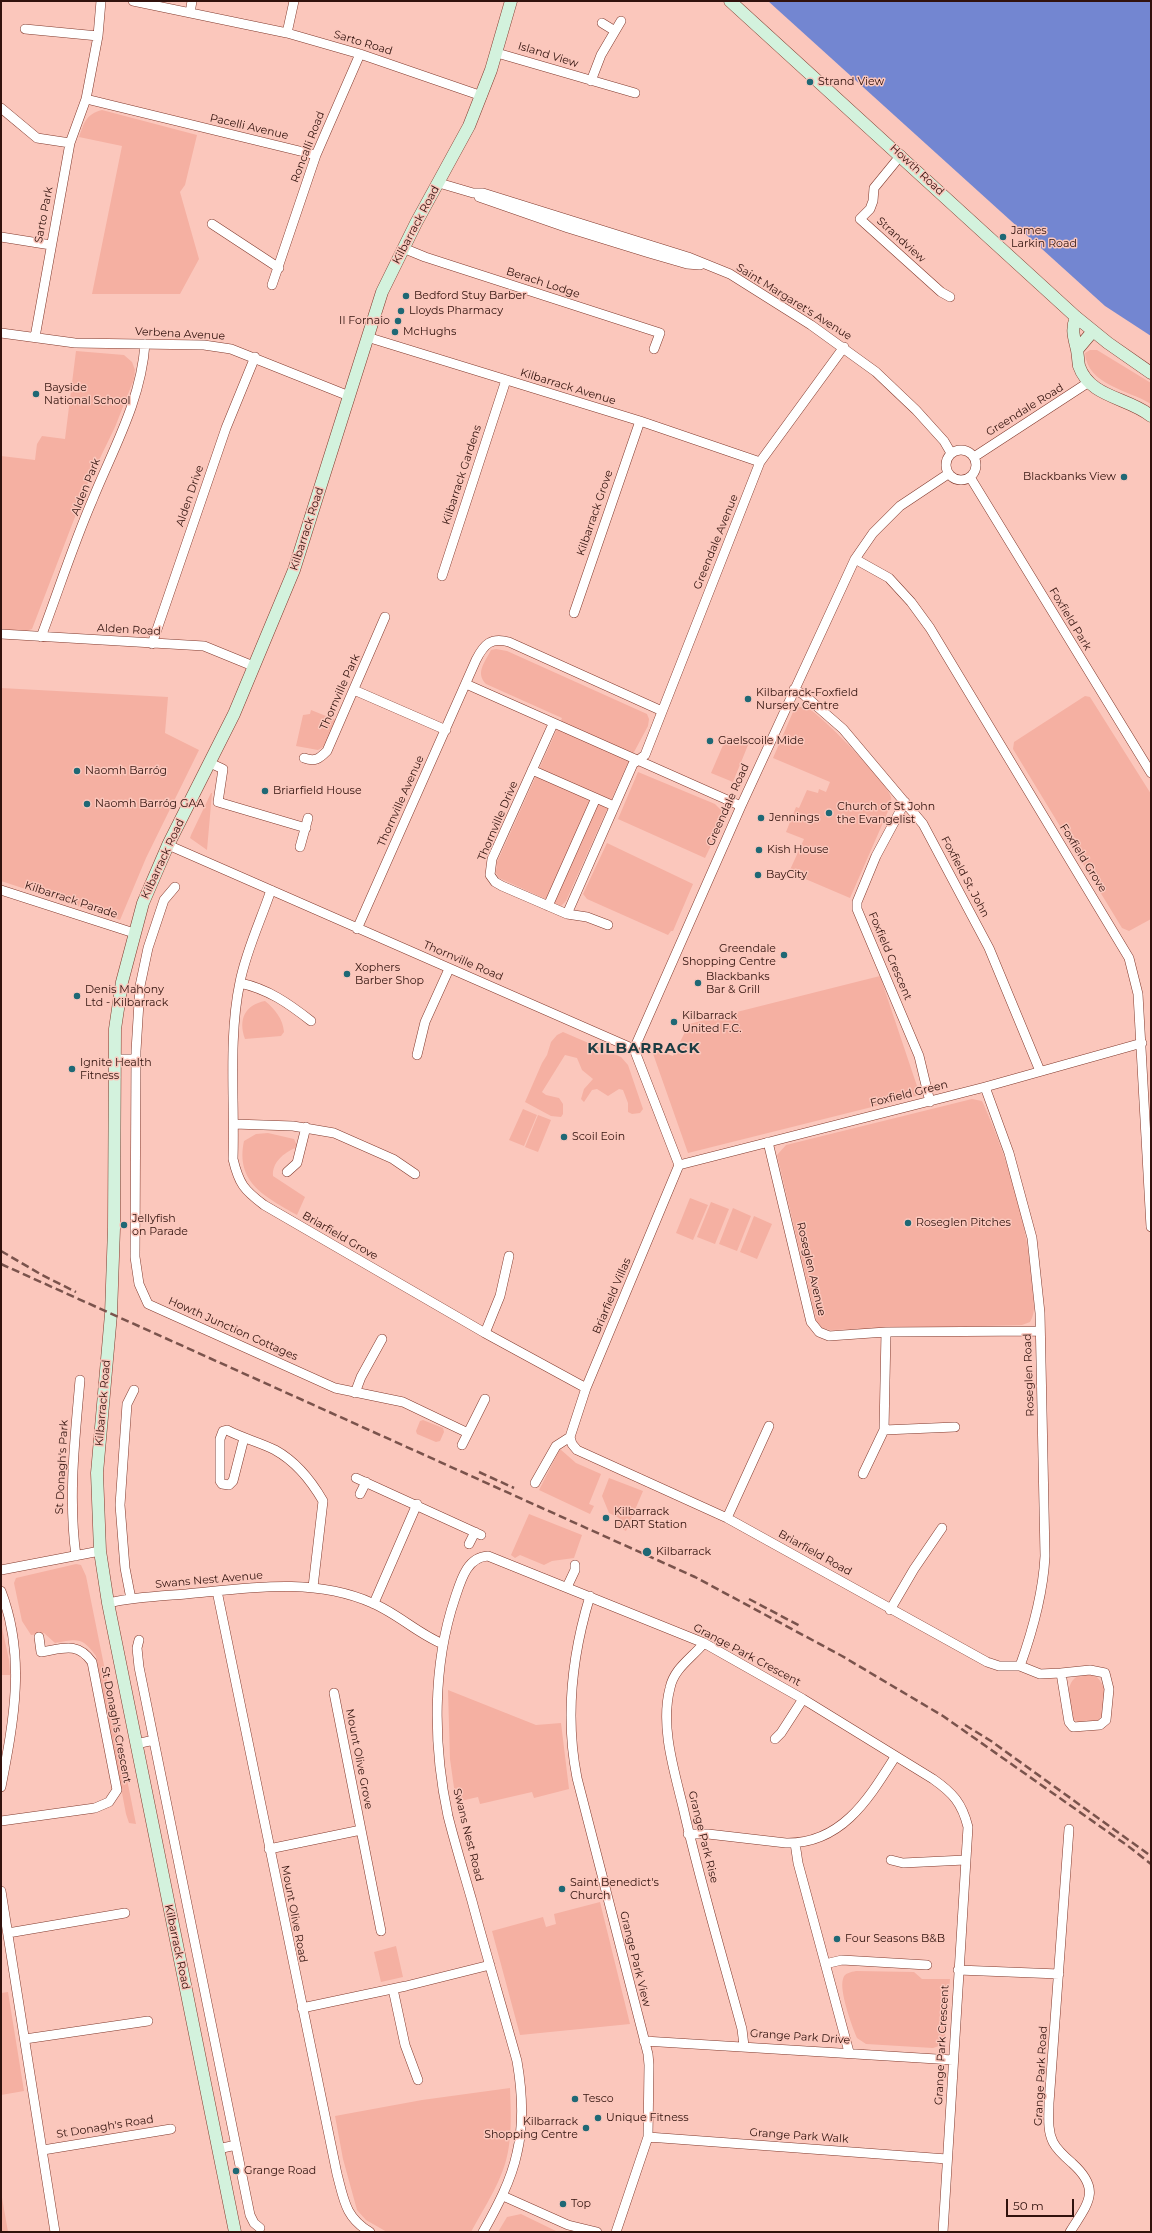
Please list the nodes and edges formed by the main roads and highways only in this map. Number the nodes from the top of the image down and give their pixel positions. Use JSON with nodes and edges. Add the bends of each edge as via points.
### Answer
{"nodes":[{"id":1,"x":511,"y":1,"type":"edge"},
{"id":2,"x":730,"y":1,"type":"edge"},
{"id":3,"x":1076,"y":317,"type":"junction"},
{"id":4,"x":1093,"y":331,"type":"junction"},
{"id":5,"x":1077,"y":350,"type":"junction"},
{"id":6,"x":1151,"y":373,"type":"edge"},
{"id":7,"x":1151,"y":416,"type":"edge"},
{"id":8,"x":235,"y":2232,"type":"edge"}],
"edges":[{"from":1,"to":8,"type":"main road","name":"Kilbarrack Road","via":[[497,53],[470,126],[403,248],[382,292],[294,570],[278,611],[234,714],[168,845],[143,903],[122,982],[115,1029],[114,1228],[110,1334],[98,1473],[100,1551],[108,1603]]},
{"from":2,"to":3,"type":"main road","name":"Howth Road"},
{"from":3,"to":4,"type":"main road"},
{"from":3,"to":5,"type":"main road","via":[[1072,330]]},
{"from":4,"to":5,"type":"main road"},
{"from":4,"to":6,"type":"main road"},
{"from":5,"to":7,"type":"main road","via":[[1079,365],[1089,382],[1103,392],[1138,407]]}]}
